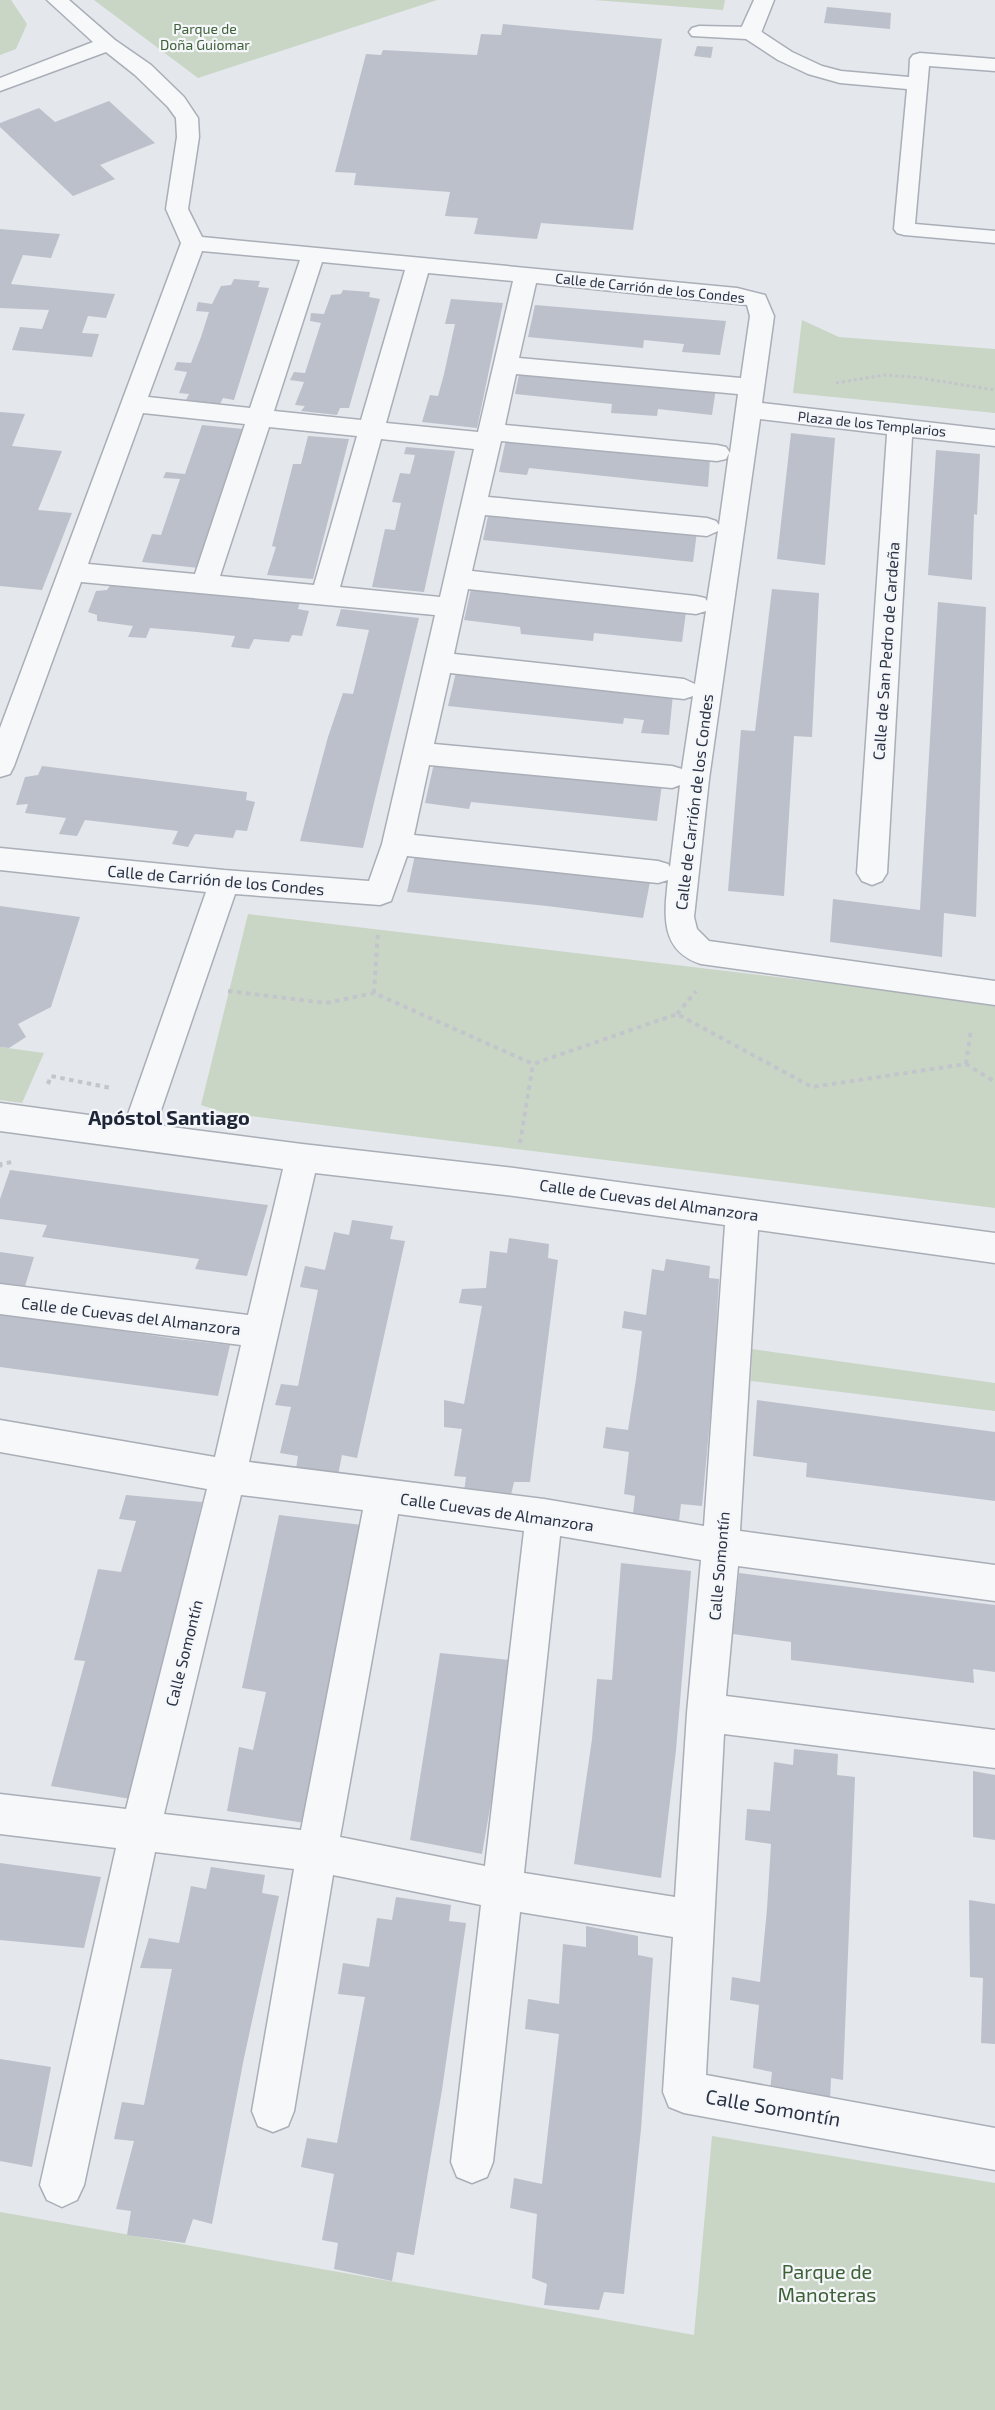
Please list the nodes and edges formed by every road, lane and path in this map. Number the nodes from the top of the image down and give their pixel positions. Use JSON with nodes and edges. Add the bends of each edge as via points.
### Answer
{"nodes":[{"id":1,"x":57,"y":0,"type":"edge"},
{"id":2,"x":764,"y":0,"type":"edge"},
{"id":3,"x":699,"y":32,"type":"dead end"},
{"id":4,"x":750,"y":33,"type":"junction"},
{"id":5,"x":108,"y":44,"type":"junction"},
{"id":6,"x":995,"y":65,"type":"edge"},
{"id":7,"x":917,"y":84,"type":"junction"},
{"id":8,"x":0,"y":86,"type":"edge"},
{"id":9,"x":995,"y":237,"type":"edge"},
{"id":10,"x":193,"y":243,"type":"junction"},
{"id":11,"x":313,"y":255,"type":"junction"},
{"id":12,"x":418,"y":265,"type":"junction"},
{"id":13,"x":526,"y":275,"type":"junction"},
{"id":14,"x":507,"y":365,"type":"junction"},
{"id":15,"x":836,"y":383,"type":"dead end"},
{"id":16,"x":995,"y":390,"type":"edge"},
{"id":17,"x":750,"y":398,"type":"junction"},
{"id":18,"x":134,"y":404,"type":"junction"},
{"id":19,"x":258,"y":418,"type":"junction"},
{"id":20,"x":900,"y":428,"type":"junction"},
{"id":21,"x":370,"y":430,"type":"junction"},
{"id":22,"x":490,"y":437,"type":"junction"},
{"id":23,"x":995,"y":438,"type":"edge"},
{"id":24,"x":717,"y":453,"type":"dead end"},
{"id":25,"x":476,"y":505,"type":"junction"},
{"id":26,"x":707,"y":527,"type":"dead end"},
{"id":27,"x":72,"y":572,"type":"junction"},
{"id":28,"x":457,"y":579,"type":"junction"},
{"id":29,"x":205,"y":583,"type":"junction"},
{"id":30,"x":324,"y":596,"type":"junction"},
{"id":31,"x":696,"y":605,"type":"dead end"},
{"id":32,"x":450,"y":606,"type":"junction"},
{"id":33,"x":439,"y":662,"type":"junction"},
{"id":34,"x":684,"y":689,"type":"dead end"},
{"id":35,"x":418,"y":753,"type":"junction"},
{"id":36,"x":0,"y":766,"type":"edge"},
{"id":37,"x":672,"y":777,"type":"dead end"},
{"id":38,"x":397,"y":844,"type":"junction"},
{"id":39,"x":0,"y":859,"type":"edge"},
{"id":40,"x":658,"y":872,"type":"dead end"},
{"id":41,"x":872,"y":873,"type":"dead end"},
{"id":42,"x":224,"y":882,"type":"junction"},
{"id":43,"x":380,"y":893,"type":"junction"},
{"id":44,"x":189,"y":986,"type":"junction"},
{"id":45,"x":698,"y":988,"type":"dead end"},
{"id":46,"x":374,"y":993,"type":"junction"},
{"id":47,"x":995,"y":993,"type":"edge"},
{"id":48,"x":677,"y":1014,"type":"junction"},
{"id":49,"x":532,"y":1064,"type":"junction"},
{"id":50,"x":995,"y":1082,"type":"edge"},
{"id":51,"x":0,"y":1117,"type":"edge"},
{"id":52,"x":136,"y":1137,"type":"junction"},
{"id":53,"x":302,"y":1158,"type":"junction"},
{"id":54,"x":514,"y":1182,"type":"junction"},
{"id":55,"x":742,"y":1213,"type":"junction"},
{"id":56,"x":995,"y":1248,"type":"edge"},
{"id":57,"x":0,"y":1299,"type":"edge"},
{"id":58,"x":262,"y":1332,"type":"junction"},
{"id":59,"x":0,"y":1436,"type":"edge"},
{"id":60,"x":228,"y":1476,"type":"junction"},
{"id":61,"x":383,"y":1497,"type":"junction"},
{"id":62,"x":544,"y":1516,"type":"junction"},
{"id":63,"x":721,"y":1546,"type":"junction"},
{"id":64,"x":995,"y":1584,"type":"edge"},
{"id":65,"x":706,"y":1713,"type":"junction"},
{"id":66,"x":995,"y":1749,"type":"edge"},
{"id":67,"x":0,"y":1814,"type":"edge"},
{"id":68,"x":140,"y":1830,"type":"junction"},
{"id":69,"x":317,"y":1852,"type":"junction"},
{"id":70,"x":502,"y":1888,"type":"junction"},
{"id":71,"x":695,"y":1920,"type":"junction"},
{"id":72,"x":273,"y":2111,"type":"dead end"},
{"id":73,"x":995,"y":2149,"type":"edge"},
{"id":74,"x":472,"y":2162,"type":"dead end"},
{"id":75,"x":62,"y":2185,"type":"dead end"}],
"edges":[{"from":1,"to":5,"type":"street"},
{"from":2,"to":4,"type":"street"},
{"from":3,"to":4,"type":"lane"},
{"from":4,"to":7,"type":"lane","via":[[815,70],[840,77]]},
{"from":5,"to":8,"type":"street"},
{"from":5,"to":10,"type":"street","via":[[177,102],[187,118],[188,137],[177,209]]},
{"from":6,"to":7,"type":"lane","via":[[920,59]]},
{"from":7,"to":9,"type":"lane","via":[[904,229]]},
{"from":10,"to":11,"type":"street","name":"Calle de Carrión de los Condes"},
{"from":10,"to":18,"type":"street"},
{"from":11,"to":12,"type":"street","name":"Calle de Carrión de los Condes"},
{"from":11,"to":19,"type":"street"},
{"from":12,"to":13,"type":"street","name":"Calle de Carrión de los Condes"},
{"from":12,"to":21,"type":"street"},
{"from":13,"to":14,"type":"street"},
{"from":13,"to":17,"type":"street","name":"Calle de Carrión de los Condes","via":[[757,300],[762,316]]},
{"from":14,"to":17,"type":"street"},
{"from":14,"to":22,"type":"street"},
{"from":15,"to":16,"type":"path","via":[[885,375]]},
{"from":17,"to":20,"type":"street","name":"Plaza de los Templarios"},
{"from":17,"to":47,"type":"street","name":"Calle de Carrión de los Condes","via":[[695,779],[680,917],[683,934],[701,952]]},
{"from":18,"to":19,"type":"street"},
{"from":18,"to":27,"type":"street"},
{"from":19,"to":21,"type":"street"},
{"from":19,"to":29,"type":"street"},
{"from":20,"to":23,"type":"street","name":"Plaza de los Templarios"},
{"from":20,"to":41,"type":"street","name":"Calle de San Pedro de Cardeña"},
{"from":21,"to":22,"type":"street"},
{"from":21,"to":30,"type":"street"},
{"from":22,"to":24,"type":"street"},
{"from":22,"to":25,"type":"street"},
{"from":25,"to":26,"type":"street"},
{"from":25,"to":28,"type":"street"},
{"from":27,"to":29,"type":"street"},
{"from":27,"to":36,"type":"street"},
{"from":28,"to":31,"type":"street"},
{"from":28,"to":32,"type":"street"},
{"from":29,"to":30,"type":"street"},
{"from":30,"to":32,"type":"street"},
{"from":32,"to":33,"type":"street"},
{"from":33,"to":34,"type":"street","name":"Calle de Carrión de los Condes"},
{"from":33,"to":35,"type":"street"},
{"from":35,"to":37,"type":"street","name":"Calle de Carrión de los Condes"},
{"from":35,"to":38,"type":"street"},
{"from":38,"to":40,"type":"street","name":"Calle de Carrión de los Condes"},
{"from":38,"to":43,"type":"street"},
{"from":39,"to":42,"type":"street","name":"Calle de Carrión de los Condes"},
{"from":42,"to":43,"type":"street","name":"Calle de Carrión de los Condes"},
{"from":42,"to":44,"type":"street"},
{"from":43,"to":46,"type":"path"},
{"from":44,"to":46,"type":"path","via":[[327,1003]]},
{"from":44,"to":52,"type":"street"},
{"from":45,"to":48,"type":"path"},
{"from":46,"to":49,"type":"path"},
{"from":48,"to":49,"type":"path"},
{"from":48,"to":50,"type":"path","via":[[812,1087],[966,1064]]},
{"from":49,"to":54,"type":"path"},
{"from":51,"to":52,"type":"street","name":"Calle de Cuevas del Almanzora"},
{"from":52,"to":53,"type":"street","name":"Calle de Cuevas del Almanzora"},
{"from":53,"to":54,"type":"street","name":"Calle de Cuevas del Almanzora"},
{"from":53,"to":58,"type":"street","name":"Calle de Cuevas del Almanzora"},
{"from":54,"to":55,"type":"street","name":"Calle de Cuevas del Almanzora"},
{"from":55,"to":56,"type":"street","name":"Calle de Cuevas del Almanzora"},
{"from":55,"to":63,"type":"street","name":"Calle Somontín"},
{"from":57,"to":58,"type":"street","name":"Calle de Cuevas del Almanzora"},
{"from":58,"to":60,"type":"street","name":"Calle de Cuevas del Almanzora"},
{"from":59,"to":60,"type":"street","name":"Calle Cuevas de Almanzora"},
{"from":60,"to":61,"type":"street","name":"Calle Cuevas de Almanzora"},
{"from":60,"to":68,"type":"street","name":"Calle Somontín"},
{"from":61,"to":62,"type":"street","name":"Calle Cuevas de Almanzora"},
{"from":61,"to":69,"type":"street"},
{"from":62,"to":63,"type":"street","name":"Calle Cuevas de Almanzora"},
{"from":62,"to":70,"type":"street"},
{"from":63,"to":64,"type":"street","name":"Calle Cuevas de Almanzora"},
{"from":63,"to":65,"type":"street","name":"Calle Somontín"},
{"from":65,"to":66,"type":"street"},
{"from":65,"to":71,"type":"street","name":"Calle Somontín"},
{"from":67,"to":68,"type":"street"},
{"from":68,"to":69,"type":"street"},
{"from":68,"to":75,"type":"street","name":"Calle Somontín"},
{"from":69,"to":70,"type":"street"},
{"from":69,"to":72,"type":"street"},
{"from":70,"to":71,"type":"street"},
{"from":70,"to":74,"type":"street"},
{"from":71,"to":73,"type":"street","name":"Calle Somontín","via":[[684,2092]]}]}
